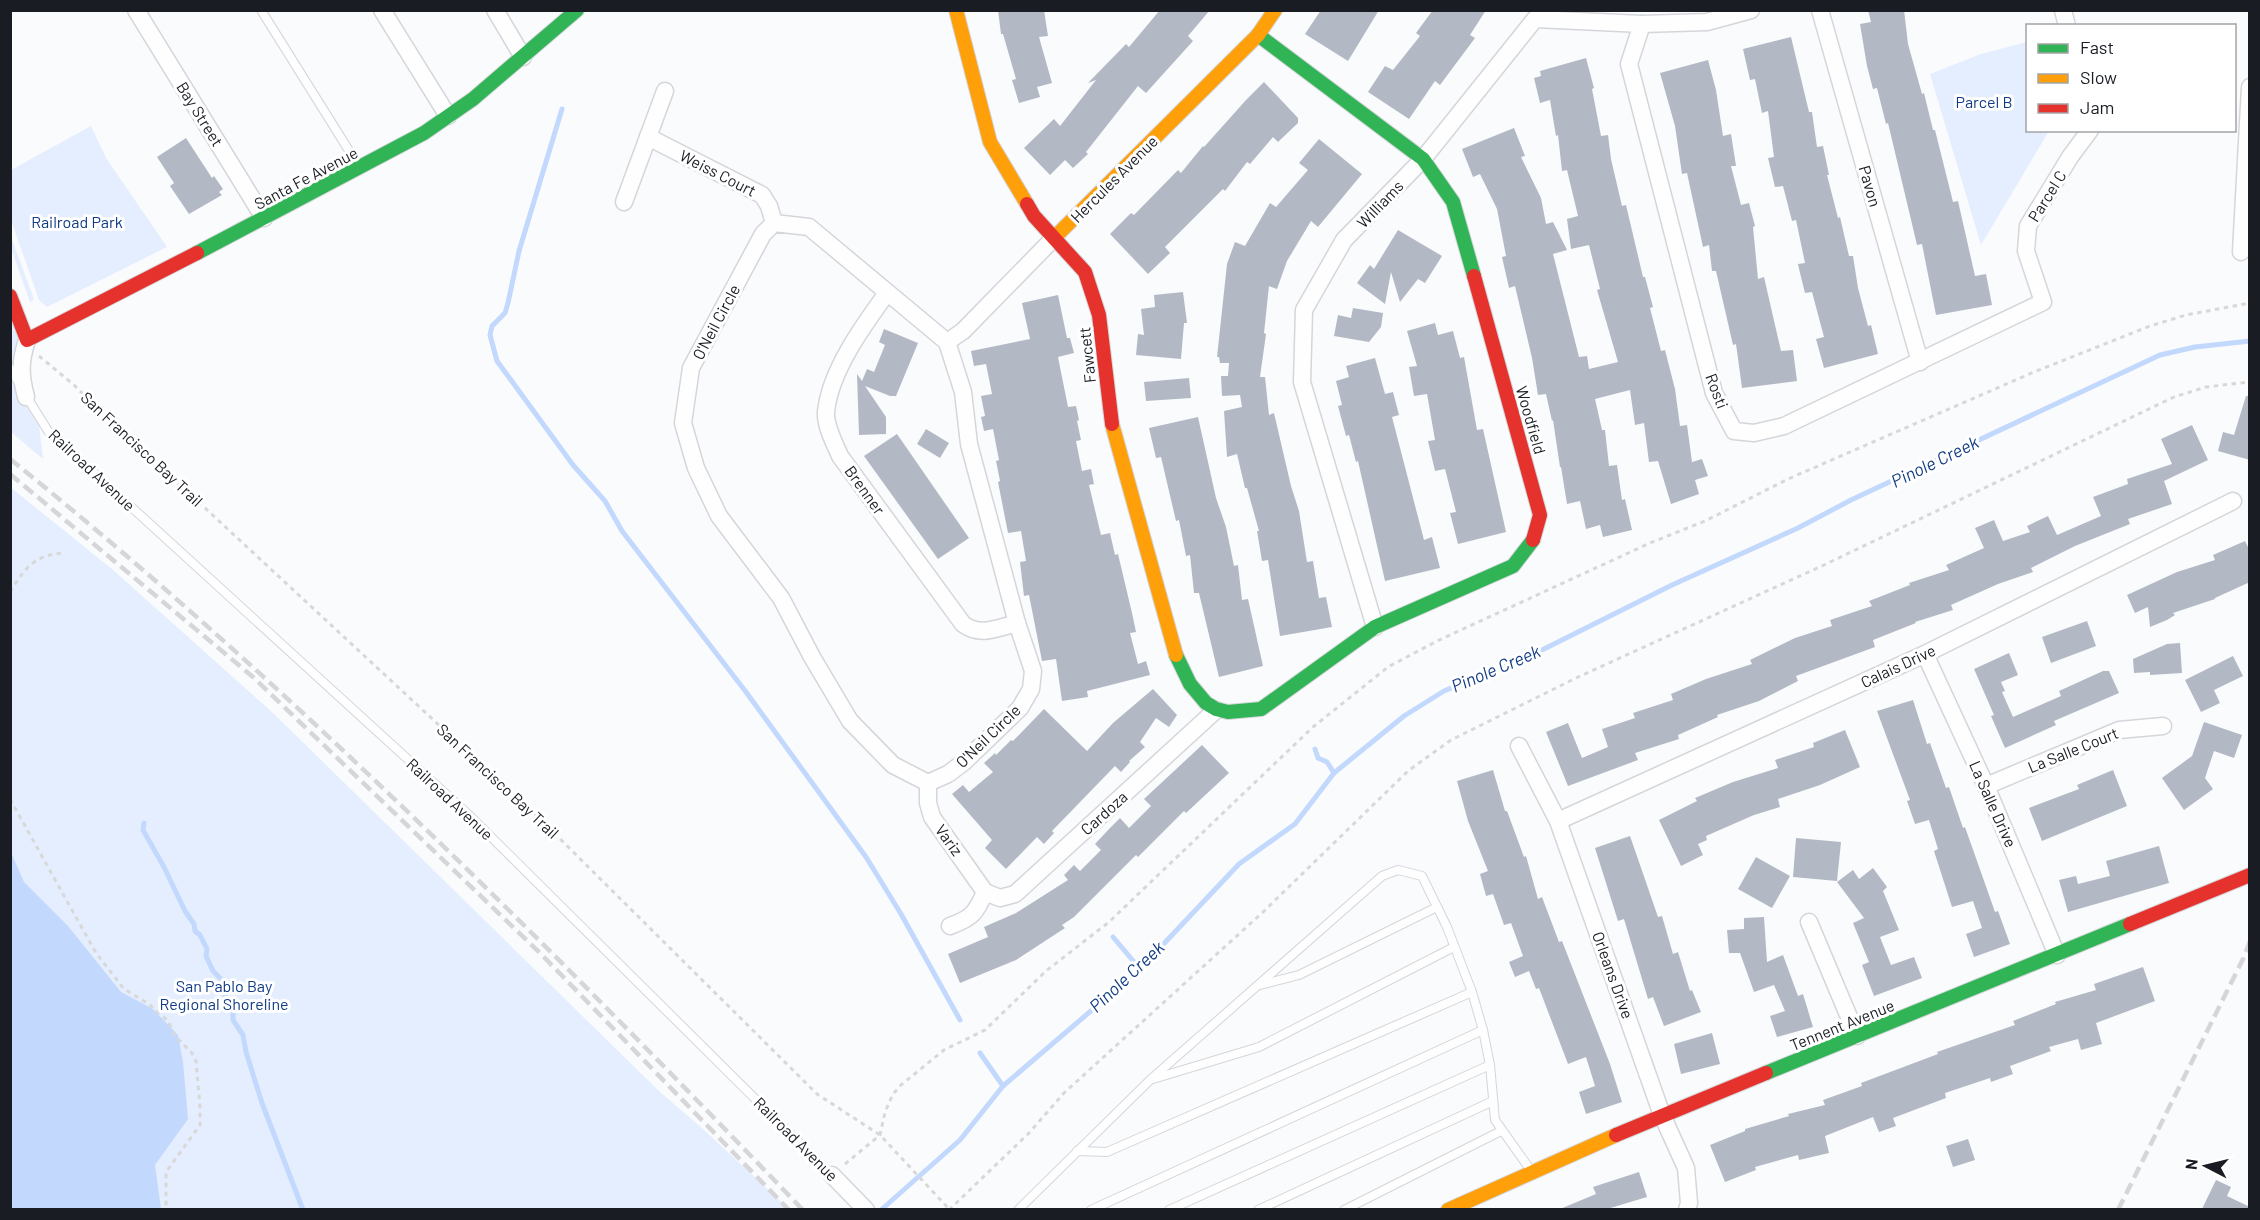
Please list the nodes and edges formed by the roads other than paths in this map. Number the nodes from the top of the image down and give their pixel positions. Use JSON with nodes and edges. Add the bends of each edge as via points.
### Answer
{"nodes":[{"id":1,"x":136,"y":10,"type":"edge"},
{"id":2,"x":261,"y":10,"type":"edge"},
{"id":3,"x":382,"y":10,"type":"edge"},
{"id":4,"x":495,"y":10,"type":"edge"},
{"id":5,"x":577,"y":10,"type":"edge"},
{"id":6,"x":956,"y":10,"type":"edge"},
{"id":7,"x":1275,"y":10,"type":"edge"},
{"id":8,"x":1751,"y":10,"type":"edge"},
{"id":9,"x":1820,"y":10,"type":"edge"},
{"id":10,"x":1642,"y":24,"type":"junction"},
{"id":11,"x":1258,"y":34,"type":"junction"},
{"id":12,"x":523,"y":57,"type":"junction"},
{"id":13,"x":2250,"y":87,"type":"edge"},
{"id":14,"x":665,"y":91,"type":"dead end"},
{"id":15,"x":448,"y":116,"type":"junction"},
{"id":16,"x":2241,"y":131,"type":"edge"},
{"id":17,"x":2089,"y":132,"type":"edge"},
{"id":18,"x":648,"y":137,"type":"junction"},
{"id":19,"x":1423,"y":159,"type":"junction"},
{"id":20,"x":360,"y":168,"type":"junction"},
{"id":21,"x":624,"y":202,"type":"dead end"},
{"id":22,"x":264,"y":218,"type":"junction"},
{"id":23,"x":774,"y":223,"type":"junction"},
{"id":24,"x":1054,"y":238,"type":"junction"},
{"id":25,"x":2241,"y":252,"type":"dead end"},
{"id":26,"x":887,"y":293,"type":"junction"},
{"id":27,"x":10,"y":296,"type":"edge"},
{"id":28,"x":2043,"y":302,"type":"joint"},
{"id":29,"x":27,"y":340,"type":"junction"},
{"id":30,"x":948,"y":342,"type":"junction"},
{"id":31,"x":1920,"y":362,"type":"junction"},
{"id":32,"x":10,"y":368,"type":"edge"},
{"id":33,"x":26,"y":397,"type":"junction"},
{"id":34,"x":2233,"y":501,"type":"dead end"},
{"id":35,"x":1017,"y":623,"type":"junction"},
{"id":36,"x":1375,"y":627,"type":"junction"},
{"id":37,"x":1925,"y":654,"type":"junction"},
{"id":38,"x":1216,"y":710,"type":"junction"},
{"id":39,"x":2163,"y":726,"type":"dead end"},
{"id":40,"x":1519,"y":746,"type":"dead end"},
{"id":41,"x":928,"y":783,"type":"junction"},
{"id":42,"x":1986,"y":786,"type":"junction"},
{"id":43,"x":1558,"y":821,"type":"junction"},
{"id":44,"x":2250,"y":875,"type":"edge"},
{"id":45,"x":986,"y":891,"type":"junction"},
{"id":46,"x":1437,"y":907,"type":"junction"},
{"id":47,"x":1809,"y":922,"type":"dead end"},
{"id":48,"x":950,"y":926,"type":"dead end"},
{"id":49,"x":1455,"y":947,"type":"junction"},
{"id":50,"x":2057,"y":955,"type":"junction"},
{"id":51,"x":1256,"y":986,"type":"junction"},
{"id":52,"x":1472,"y":992,"type":"junction"},
{"id":53,"x":1483,"y":1030,"type":"junction"},
{"id":54,"x":1857,"y":1036,"type":"junction"},
{"id":55,"x":1490,"y":1065,"type":"junction"},
{"id":56,"x":1150,"y":1080,"type":"junction"},
{"id":57,"x":1491,"y":1102,"type":"junction"},
{"id":58,"x":1662,"y":1115,"type":"junction"},
{"id":59,"x":1501,"y":1131,"type":"junction"},
{"id":60,"x":1077,"y":1151,"type":"junction"},
{"id":61,"x":1532,"y":1172,"type":"junction"},
{"id":62,"x":832,"y":1175,"type":"joint"},
{"id":63,"x":866,"y":1209,"type":"edge"},
{"id":64,"x":1018,"y":1209,"type":"edge"},
{"id":65,"x":1091,"y":1209,"type":"edge"},
{"id":66,"x":1169,"y":1209,"type":"edge"},
{"id":67,"x":1258,"y":1209,"type":"edge"},
{"id":68,"x":1344,"y":1209,"type":"edge"},
{"id":69,"x":1448,"y":1209,"type":"edge"},
{"id":70,"x":1687,"y":1209,"type":"edge"}],
"edges":[{"from":1,"to":22,"type":"street","name":"Bay Street"},
{"from":2,"to":20,"type":"lane"},
{"from":3,"to":15,"type":"street"},
{"from":4,"to":12,"type":"street"},
{"from":5,"to":12,"type":"street","name":"Santa Fe Avenue"},
{"from":6,"to":24,"type":"street","name":"Fawcett","via":[[990,142],[1034,216]]},
{"from":7,"to":11,"type":"street","name":"Hercules Avenue"},
{"from":8,"to":10,"type":"street","name":"Williams","via":[[1707,22]]},
{"from":9,"to":31,"type":"street","name":"Pavon"},
{"from":10,"to":19,"type":"street","name":"Williams","via":[[1535,20]]},
{"from":10,"to":31,"type":"street","name":"Rosti","via":[[1629,64],[1714,393],[1734,431],[1754,433],[1784,426]]},
{"from":11,"to":19,"type":"street","name":"Woodfield"},
{"from":11,"to":24,"type":"street","name":"Hercules Avenue"},
{"from":12,"to":15,"type":"street","name":"Santa Fe Avenue"},
{"from":13,"to":16,"type":"street"},
{"from":14,"to":18,"type":"street"},
{"from":15,"to":20,"type":"street","name":"Santa Fe Avenue"},
{"from":16,"to":25,"type":"street"},
{"from":17,"to":28,"type":"street","name":"Parcel C","via":[[2028,226],[2026,251]]},
{"from":18,"to":21,"type":"street"},
{"from":18,"to":23,"type":"street","name":"Weiss Court","via":[[762,195]]},
{"from":19,"to":36,"type":"street","name":"Williams","via":[[1344,240],[1304,310],[1302,382]]},
{"from":19,"to":36,"type":"street","name":"Woodfield","via":[[1453,202],[1540,515],[1532,542],[1513,566]]},
{"from":20,"to":22,"type":"street","name":"Santa Fe Avenue"},
{"from":22,"to":29,"type":"street","name":"Santa Fe Avenue"},
{"from":23,"to":26,"type":"street","via":[[809,227]]},
{"from":23,"to":41,"type":"street","name":"O'Neil Circle","via":[[763,234],[692,368],[683,423],[696,468],[719,516],[782,598],[850,721],[893,765]]},
{"from":24,"to":30,"type":"street","name":"Hercules Avenue"},
{"from":24,"to":38,"type":"street","name":"Fawcett","via":[[1085,272],[1099,315],[1111,419],[1176,655],[1189,685]]},
{"from":26,"to":30,"type":"street"},
{"from":26,"to":35,"type":"street","name":"Brenner","via":[[862,326],[834,382],[826,414],[832,436],[840,456],[963,624],[980,632]]},
{"from":27,"to":29,"type":"street"},
{"from":28,"to":31,"type":"street","name":"Rosti"},
{"from":29,"to":33,"type":"street","name":"Railroad Avenue","via":[[21,360]]},
{"from":30,"to":35,"type":"street","name":"O'Neil Circle","via":[[963,392],[969,444]]},
{"from":32,"to":33,"type":"lane","name":"Railroad Avenue"},
{"from":33,"to":62,"type":"lane","name":"Railroad Avenue","via":[[48,431],[470,816]]},
{"from":34,"to":37,"type":"street","name":"Calais Drive"},
{"from":35,"to":41,"type":"street","name":"O'Neil Circle","via":[[1033,671],[1031,689],[1020,708],[964,762]]},
{"from":36,"to":38,"type":"street","name":"Woodfield","via":[[1261,709],[1240,714]]},
{"from":37,"to":42,"type":"street","name":"La Salle Drive"},
{"from":37,"to":43,"type":"street","name":"Calais Drive"},
{"from":38,"to":45,"type":"street","name":"Cardoza","via":[[1015,894],[1000,898]]},
{"from":39,"to":42,"type":"street","name":"La Salle Court","via":[[2119,730]]},
{"from":40,"to":43,"type":"street","name":"Orleans Drive"},
{"from":41,"to":45,"type":"street","name":"Variz","via":[[932,817]]},
{"from":42,"to":50,"type":"street","name":"La Salle Drive"},
{"from":43,"to":58,"type":"street","name":"Orleans Drive"},
{"from":44,"to":50,"type":"street","name":"Tennent Avenue"},
{"from":45,"to":48,"type":"street","via":[[978,909],[967,920]]},
{"from":46,"to":49,"type":"lane"},
{"from":46,"to":51,"type":"lane","via":[[1299,975]]},
{"from":46,"to":51,"type":"lane","via":[[1422,876],[1398,870],[1382,876]]},
{"from":47,"to":54,"type":"street"},
{"from":49,"to":52,"type":"lane"},
{"from":49,"to":56,"type":"lane","via":[[1259,1047]]},
{"from":50,"to":54,"type":"street","name":"Tennent Avenue"},
{"from":51,"to":56,"type":"lane"},
{"from":52,"to":53,"type":"lane"},
{"from":52,"to":60,"type":"lane","via":[[1107,1152]]},
{"from":53,"to":55,"type":"lane"},
{"from":53,"to":65,"type":"lane"},
{"from":54,"to":58,"type":"street","name":"Tennent Avenue"},
{"from":55,"to":57,"type":"lane"},
{"from":55,"to":66,"type":"lane"},
{"from":56,"to":60,"type":"lane"},
{"from":57,"to":59,"type":"lane"},
{"from":57,"to":67,"type":"lane"},
{"from":58,"to":61,"type":"street","name":"Tennent Avenue"},
{"from":58,"to":70,"type":"street","name":"Orleans Drive","via":[[1686,1168]]},
{"from":59,"to":61,"type":"lane"},
{"from":59,"to":68,"type":"lane"},
{"from":60,"to":64,"type":"lane"},
{"from":61,"to":69,"type":"street","name":"Tennent Avenue"},
{"from":62,"to":63,"type":"street","name":"Railroad Avenue"}]}
